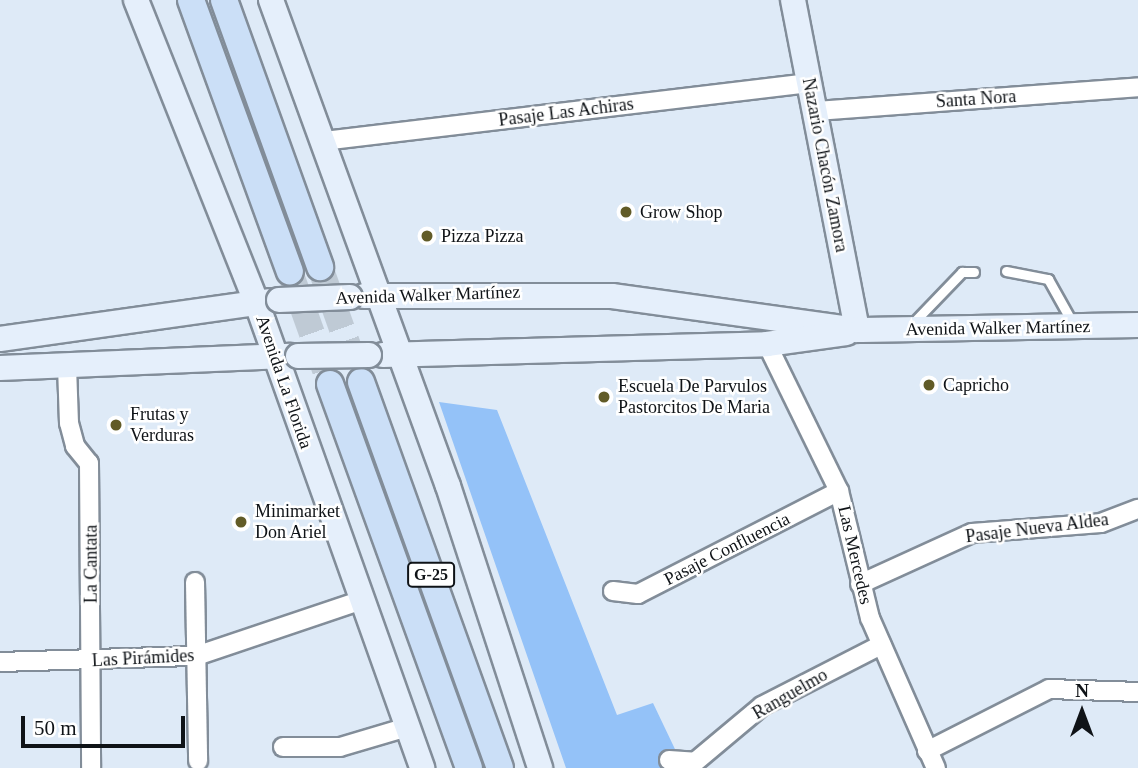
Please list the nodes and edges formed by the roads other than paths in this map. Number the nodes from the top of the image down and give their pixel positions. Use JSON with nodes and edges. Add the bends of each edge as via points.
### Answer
{"nodes":[{"id":1,"x":136,"y":0,"type":"edge"},
{"id":2,"x":191,"y":0,"type":"edge"},
{"id":3,"x":224,"y":0,"type":"edge"},
{"id":4,"x":271,"y":0,"type":"edge"},
{"id":5,"x":793,"y":0,"type":"edge"},
{"id":6,"x":809,"y":83,"type":"junction"},
{"id":7,"x":1138,"y":87,"type":"edge"},
{"id":8,"x":815,"y":111,"type":"junction"},
{"id":9,"x":323,"y":141,"type":"junction"},
{"id":10,"x":320,"y":267,"type":"tunnel mouth"},
{"id":11,"x":1006,"y":271,"type":"dead end"},
{"id":12,"x":290,"y":272,"type":"tunnel mouth"},
{"id":13,"x":974,"y":272,"type":"dead end"},
{"id":14,"x":379,"y":296,"type":"junction"},
{"id":15,"x":267,"y":301,"type":"junction"},
{"id":16,"x":1138,"y":325,"type":"edge"},
{"id":17,"x":1074,"y":326,"type":"junction"},
{"id":18,"x":908,"y":329,"type":"junction"},
{"id":19,"x":857,"y":330,"type":"junction"},
{"id":20,"x":0,"y":339,"type":"edge"},
{"id":21,"x":767,"y":345,"type":"junction"},
{"id":22,"x":400,"y":354,"type":"junction"},
{"id":23,"x":286,"y":356,"type":"junction"},
{"id":24,"x":67,"y":366,"type":"junction"},
{"id":25,"x":0,"y":368,"type":"edge"},
{"id":26,"x":361,"y":382,"type":"tunnel mouth"},
{"id":27,"x":330,"y":384,"type":"tunnel mouth"},
{"id":28,"x":839,"y":491,"type":"junction"},
{"id":29,"x":1138,"y":509,"type":"edge"},
{"id":30,"x":195,"y":582,"type":"dead end"},
{"id":31,"x":860,"y":584,"type":"junction"},
{"id":32,"x":613,"y":591,"type":"dead end"},
{"id":33,"x":362,"y":600,"type":"junction"},
{"id":34,"x":881,"y":645,"type":"junction"},
{"id":35,"x":195,"y":656,"type":"junction"},
{"id":36,"x":91,"y":661,"type":"junction"},
{"id":37,"x":0,"y":662,"type":"edge"},
{"id":38,"x":1138,"y":692,"type":"edge"},
{"id":39,"x":407,"y":727,"type":"junction"},
{"id":40,"x":283,"y":747,"type":"dead end"},
{"id":41,"x":927,"y":751,"type":"junction"},
{"id":42,"x":669,"y":760,"type":"dead end"},
{"id":43,"x":198,"y":761,"type":"dead end"},
{"id":44,"x":91,"y":768,"type":"edge"},
{"id":45,"x":422,"y":768,"type":"edge"},
{"id":46,"x":469,"y":768,"type":"edge"},
{"id":47,"x":500,"y":768,"type":"edge"},
{"id":48,"x":540,"y":768,"type":"edge"},
{"id":49,"x":936,"y":768,"type":"edge"}],
"edges":[{"from":1,"to":15,"type":"main road","name":"Avenida La Florida"},
{"from":2,"to":12,"type":"main road"},
{"from":3,"to":10,"type":"main road"},
{"from":4,"to":9,"type":"main road"},
{"from":5,"to":6,"type":"main road","name":"Nazario Chacón Zamora"},
{"from":6,"to":8,"type":"main road","name":"Nazario Chacón Zamora"},
{"from":6,"to":9,"type":"street","name":"Pasaje Las Achiras"},
{"from":7,"to":8,"type":"street","name":"Santa Nora"},
{"from":8,"to":19,"type":"main road","name":"Nazario Chacón Zamora"},
{"from":9,"to":14,"type":"main road"},
{"from":11,"to":17,"type":"lane","via":[[1048,279]]},
{"from":13,"to":18,"type":"lane","via":[[962,272]]},
{"from":14,"to":15,"type":"main road","name":"Avenida Walker Martínez","bridge":true},
{"from":14,"to":19,"type":"main road","name":"Avenida Walker Martínez","via":[[612,296]]},
{"from":14,"to":22,"type":"main road"},
{"from":15,"to":20,"type":"main road","name":"Avenida Walker Martínez"},
{"from":15,"to":23,"type":"main road","name":"Avenida La Florida"},
{"from":16,"to":17,"type":"main road","name":"Avenida Walker Martínez"},
{"from":17,"to":18,"type":"main road","name":"Avenida Walker Martínez"},
{"from":18,"to":19,"type":"main road","name":"Avenida Walker Martínez"},
{"from":19,"to":21,"type":"main road","name":"Avenida Walker Martínez"},
{"from":21,"to":22,"type":"main road","name":"Avenida Walker Martínez"},
{"from":21,"to":28,"type":"street","name":"Las Mercedes"},
{"from":22,"to":23,"type":"main road","name":"Avenida Walker Martínez","bridge":true},
{"from":22,"to":48,"type":"main road"},
{"from":23,"to":24,"type":"main road","name":"Avenida Walker Martínez"},
{"from":23,"to":33,"type":"main road","name":"Avenida La Florida"},
{"from":24,"to":25,"type":"main road","name":"Avenida Walker Martínez"},
{"from":24,"to":36,"type":"street","name":"La Cantata","via":[[69,423],[75,446],[89,463]]},
{"from":26,"to":47,"type":"main road","number":"G-25"},
{"from":27,"to":46,"type":"main road","number":"G-25"},
{"from":28,"to":31,"type":"street","name":"Las Mercedes"},
{"from":28,"to":32,"type":"street","name":"Pasaje Confluencia","via":[[638,594]]},
{"from":29,"to":31,"type":"street","name":"Pasaje Nueva Aldea","via":[[1101,523],[972,533]]},
{"from":30,"to":35,"type":"street"},
{"from":31,"to":34,"type":"street","name":"Las Mercedes"},
{"from":33,"to":35,"type":"street","name":"Las Pirámides"},
{"from":33,"to":39,"type":"main road","name":"Avenida La Florida"},
{"from":34,"to":41,"type":"street","name":"Las Mercedes"},
{"from":34,"to":42,"type":"street","name":"Ranguelmo","via":[[761,706],[695,762]]},
{"from":35,"to":36,"type":"street","name":"Las Pirámides"},
{"from":35,"to":43,"type":"street"},
{"from":36,"to":37,"type":"street","name":"Las Pirámides"},
{"from":36,"to":44,"type":"street","name":"La Cantata"},
{"from":38,"to":41,"type":"street","via":[[1049,689]]},
{"from":39,"to":40,"type":"street","via":[[340,747]]},
{"from":39,"to":45,"type":"main road","name":"Avenida La Florida"},
{"from":41,"to":49,"type":"street","name":"Las Mercedes"}]}
